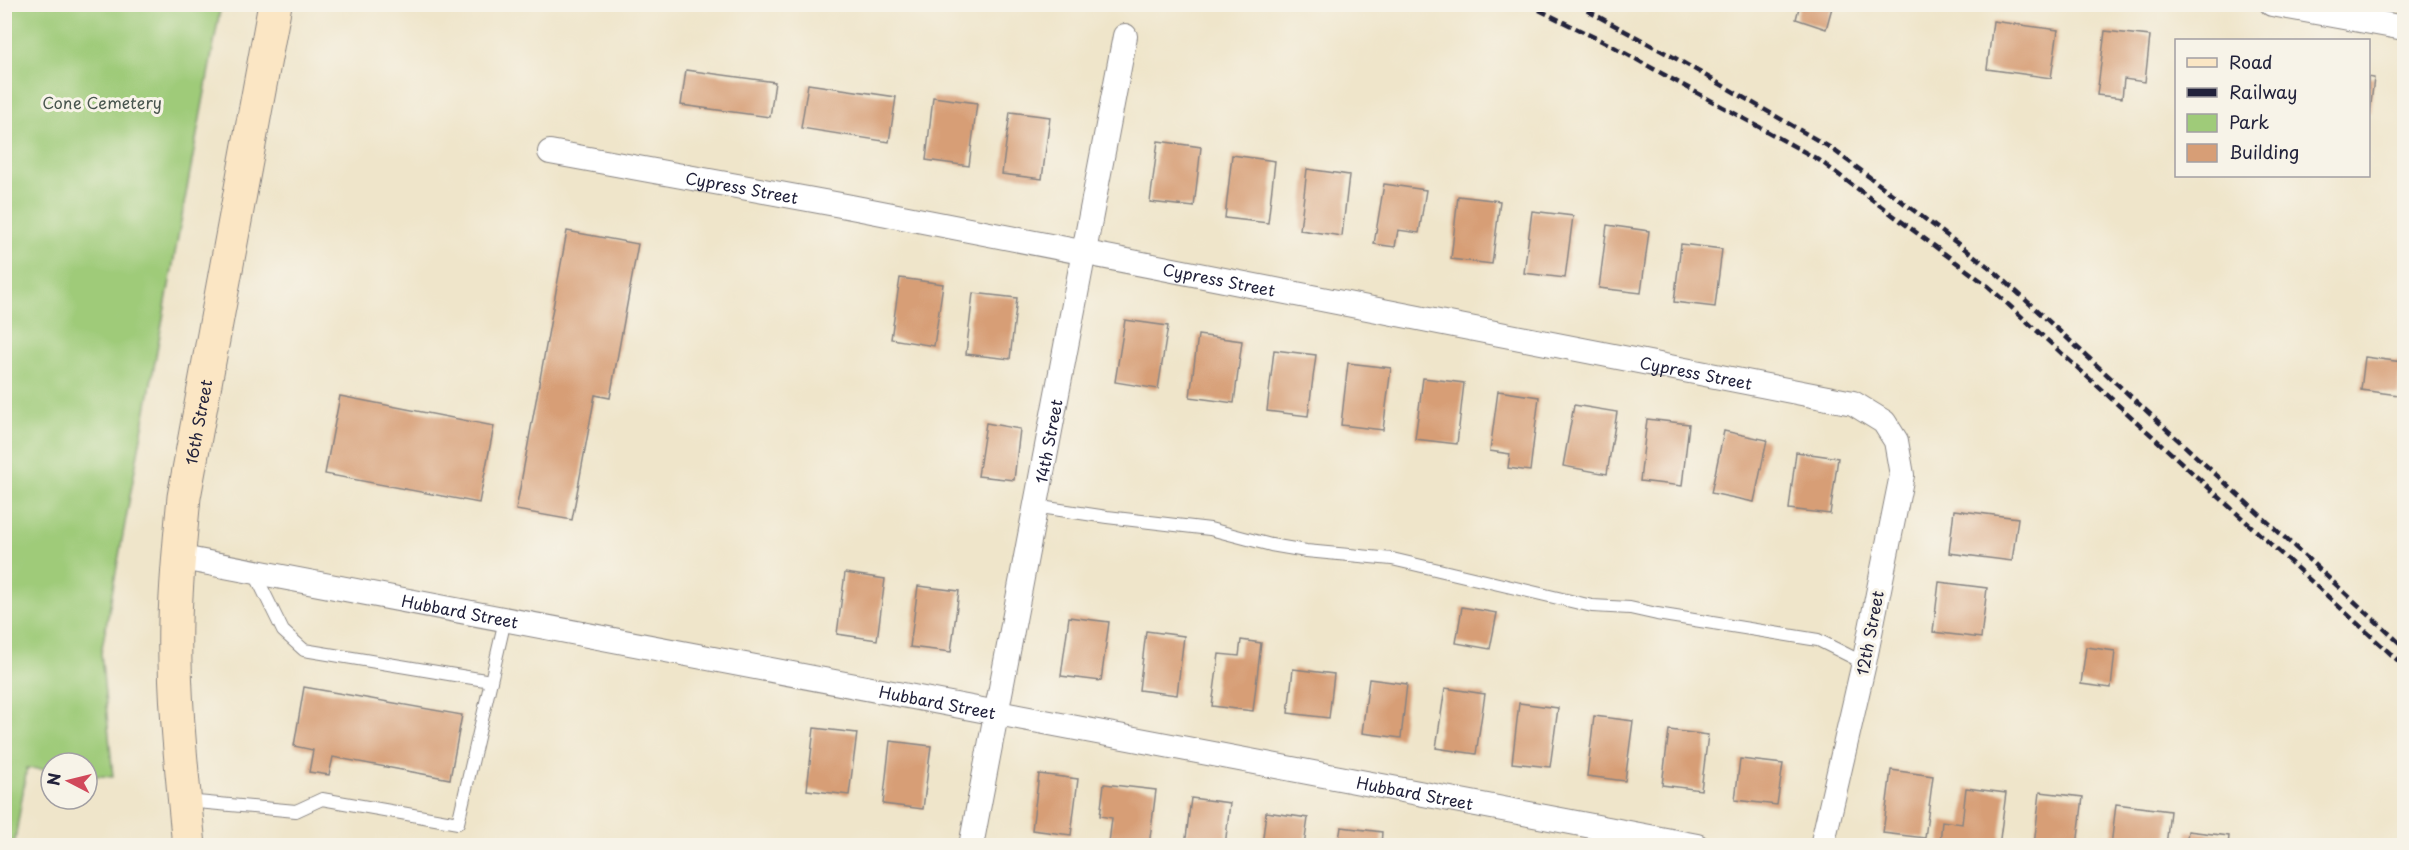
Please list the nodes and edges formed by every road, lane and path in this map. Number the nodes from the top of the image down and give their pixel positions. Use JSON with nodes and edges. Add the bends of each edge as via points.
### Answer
{"nodes":[{"id":1,"x":275,"y":4,"type":"edge"},
{"id":2,"x":2272,"y":4,"type":"edge"},
{"id":3,"x":2404,"y":28,"type":"edge"},
{"id":4,"x":1125,"y":36,"type":"dead end"},
{"id":5,"x":550,"y":152,"type":"dead end"},
{"id":6,"x":1082,"y":252,"type":"junction"},
{"id":7,"x":1884,"y":422,"type":"joint"},
{"id":8,"x":1034,"y":506,"type":"junction"},
{"id":9,"x":177,"y":557,"type":"junction"},
{"id":10,"x":254,"y":572,"type":"junction"},
{"id":11,"x":505,"y":620,"type":"junction"},
{"id":12,"x":1864,"y":663,"type":"junction"},
{"id":13,"x":491,"y":681,"type":"junction"},
{"id":14,"x":995,"y":712,"type":"junction"},
{"id":15,"x":185,"y":801,"type":"junction"},
{"id":16,"x":189,"y":846,"type":"edge"},
{"id":17,"x":971,"y":846,"type":"edge"},
{"id":18,"x":1697,"y":846,"type":"edge"},
{"id":19,"x":1822,"y":846,"type":"edge"}],
"edges":[{"from":1,"to":9,"type":"street","name":"16th Street","via":[[184,497]]},
{"from":2,"to":3,"type":"street"},
{"from":4,"to":6,"type":"street","name":"14th Street"},
{"from":5,"to":6,"type":"street","name":"Cypress Street"},
{"from":6,"to":7,"type":"street","name":"Cypress Street","via":[[1853,403]]},
{"from":6,"to":8,"type":"street","name":"14th Street"},
{"from":7,"to":12,"type":"street","name":"12th Street","via":[[1896,441],[1902,475]]},
{"from":8,"to":12,"type":"lane","via":[[1210,529],[1306,551],[1392,559],[1592,606],[1630,608],[1818,640]]},
{"from":8,"to":14,"type":"street","name":"14th Street"},
{"from":9,"to":10,"type":"street","name":"Hubbard Street"},
{"from":9,"to":15,"type":"street","name":"16th Street","via":[[175,623]]},
{"from":10,"to":11,"type":"street","name":"Hubbard Street"},
{"from":10,"to":13,"type":"lane","via":[[283,631],[304,650]]},
{"from":11,"to":13,"type":"lane"},
{"from":11,"to":14,"type":"street","name":"Hubbard Street"},
{"from":12,"to":19,"type":"street","name":"12th Street"},
{"from":13,"to":15,"type":"lane","via":[[458,823],[322,799],[296,811]]},
{"from":14,"to":17,"type":"street","name":"14th Street"},
{"from":14,"to":18,"type":"street","name":"Hubbard Street"},
{"from":15,"to":16,"type":"street","name":"16th Street"}]}
